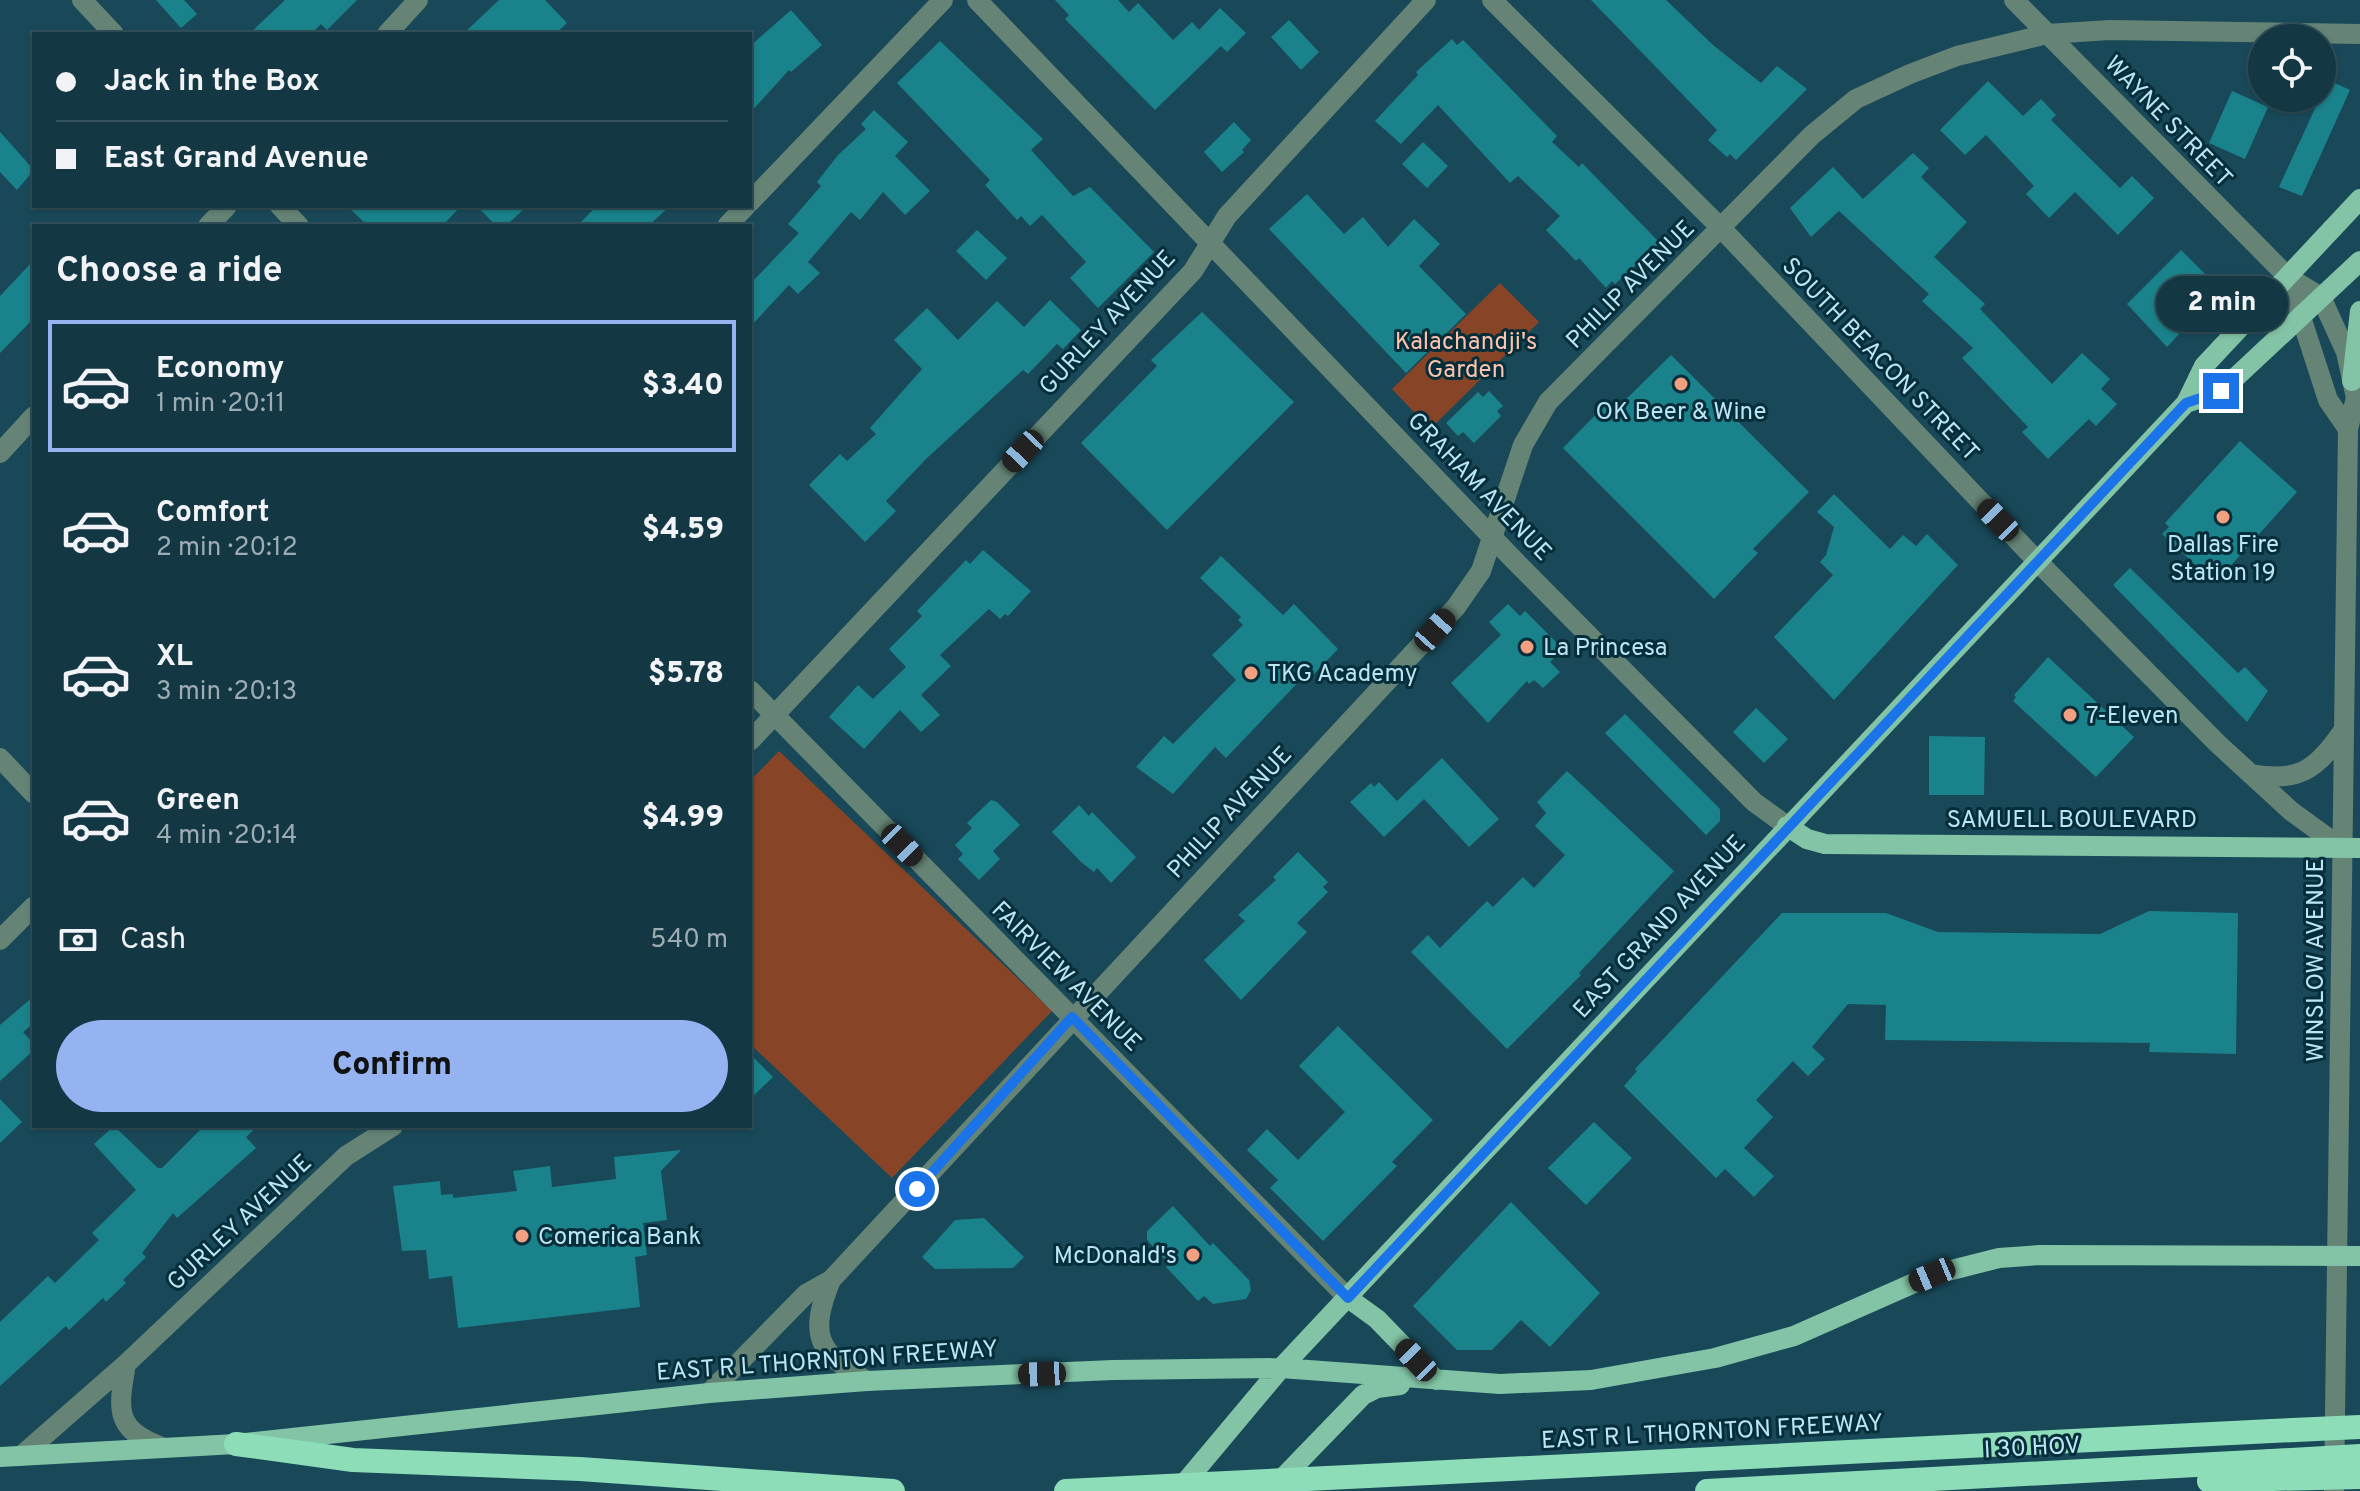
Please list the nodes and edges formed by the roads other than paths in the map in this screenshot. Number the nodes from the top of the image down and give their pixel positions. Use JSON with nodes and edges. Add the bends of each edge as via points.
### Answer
{"nodes":[{"id":1,"x":82,"y":0,"type":"edge"},
{"id":2,"x":418,"y":0,"type":"edge"},
{"id":3,"x":943,"y":0,"type":"edge"},
{"id":4,"x":977,"y":0,"type":"edge"},
{"id":5,"x":1426,"y":0,"type":"edge"},
{"id":6,"x":1492,"y":0,"type":"edge"},
{"id":7,"x":2014,"y":0,"type":"edge"},
{"id":8,"x":112,"y":32,"type":"edge"},
{"id":9,"x":389,"y":32,"type":"edge"},
{"id":10,"x":2047,"y":34,"type":"junction"},
{"id":11,"x":2360,"y":34,"type":"edge"},
{"id":12,"x":2360,"y":199,"type":"edge"},
{"id":13,"x":752,"y":200,"type":"edge"},
{"id":14,"x":225,"y":208,"type":"edge"},
{"id":15,"x":282,"y":208,"type":"edge"},
{"id":16,"x":744,"y":208,"type":"edge"},
{"id":17,"x":210,"y":224,"type":"edge"},
{"id":18,"x":297,"y":224,"type":"edge"},
{"id":19,"x":729,"y":224,"type":"edge"},
{"id":20,"x":1722,"y":229,"type":"junction"},
{"id":21,"x":1212,"y":241,"type":"junction"},
{"id":22,"x":2360,"y":261,"type":"edge"},
{"id":23,"x":2288,"y":277,"type":"junction"},
{"id":24,"x":2321,"y":297,"type":"junction"},
{"id":25,"x":2360,"y":311,"type":"edge"},
{"id":26,"x":2300,"y":317,"type":"junction"},
{"id":27,"x":2352,"y":381,"type":"junction"},
{"id":28,"x":2186,"y":403,"type":"junction"},
{"id":29,"x":32,"y":418,"type":"edge"},
{"id":30,"x":2348,"y":429,"type":"junction"},
{"id":31,"x":0,"y":453,"type":"edge"},
{"id":32,"x":1492,"y":535,"type":"junction"},
{"id":33,"x":2039,"y":563,"type":"junction"},
{"id":34,"x":752,"y":692,"type":"edge"},
{"id":35,"x":774,"y":714,"type":"junction"},
{"id":36,"x":2343,"y":731,"type":"junction"},
{"id":37,"x":752,"y":739,"type":"edge"},
{"id":38,"x":0,"y":758,"type":"edge"},
{"id":39,"x":2250,"y":774,"type":"junction"},
{"id":40,"x":32,"y":792,"type":"edge"},
{"id":41,"x":1787,"y":826,"type":"junction"},
{"id":42,"x":2351,"y":848,"type":"edge"},
{"id":43,"x":32,"y":908,"type":"edge"},
{"id":44,"x":0,"y":940,"type":"edge"},
{"id":45,"x":1072,"y":1017,"type":"junction"},
{"id":46,"x":367,"y":1133,"type":"edge"},
{"id":47,"x":2337,"y":1256,"type":"junction"},
{"id":48,"x":2360,"y":1256,"type":"edge"},
{"id":49,"x":831,"y":1280,"type":"junction"},
{"id":50,"x":1348,"y":1298,"type":"junction"},
{"id":51,"x":126,"y":1364,"type":"junction"},
{"id":52,"x":1281,"y":1368,"type":"junction"},
{"id":53,"x":1436,"y":1380,"type":"junction"},
{"id":54,"x":867,"y":1381,"type":"junction"},
{"id":55,"x":709,"y":1393,"type":"junction"},
{"id":56,"x":2360,"y":1427,"type":"edge"},
{"id":57,"x":236,"y":1444,"type":"junction"},
{"id":58,"x":162,"y":1447,"type":"junction"},
{"id":59,"x":2360,"y":1456,"type":"edge"},
{"id":60,"x":10,"y":1457,"type":"edge"},
{"id":61,"x":2271,"y":1470,"type":"junction"},
{"id":62,"x":2360,"y":1477,"type":"edge"},
{"id":63,"x":893,"y":1491,"type":"edge"},
{"id":64,"x":1066,"y":1491,"type":"edge"},
{"id":65,"x":1178,"y":1491,"type":"edge"},
{"id":66,"x":1271,"y":1491,"type":"edge"},
{"id":67,"x":1707,"y":1491,"type":"edge"},
{"id":68,"x":1924,"y":1491,"type":"edge"},
{"id":69,"x":2334,"y":1491,"type":"edge"}],
"edges":[{"from":1,"to":8,"type":"street"},
{"from":2,"to":9,"type":"street"},
{"from":3,"to":13,"type":"street"},
{"from":4,"to":21,"type":"street","name":"GRAHAM AVENUE"},
{"from":5,"to":21,"type":"street","name":"GURLEY AVENUE","via":[[1227,216]]},
{"from":6,"to":20,"type":"street","name":"SOUTH BEACON STREET"},
{"from":7,"to":10,"type":"street","name":"WAYNE STREET"},
{"from":10,"to":11,"type":"street","name":"PHILIP AVENUE"},
{"from":10,"to":20,"type":"street","name":"PHILIP AVENUE","via":[[1957,56],[1856,99],[1812,135]]},
{"from":10,"to":23,"type":"street","name":"WAYNE STREET"},
{"from":12,"to":23,"type":"main road","name":"EAST GRAND AVENUE"},
{"from":14,"to":17,"type":"street"},
{"from":15,"to":18,"type":"street"},
{"from":16,"to":19,"type":"street"},
{"from":20,"to":32,"type":"street","name":"PHILIP AVENUE","via":[[1548,402],[1523,445]]},
{"from":20,"to":33,"type":"street","name":"SOUTH BEACON STREET"},
{"from":21,"to":32,"type":"street","name":"GRAHAM AVENUE"},
{"from":21,"to":35,"type":"street","name":"GURLEY AVENUE","via":[[1193,271]]},
{"from":22,"to":24,"type":"main road","name":"EAST GRAND AVENUE"},
{"from":23,"to":24,"type":"street"},
{"from":23,"to":26,"type":"street"},
{"from":23,"to":28,"type":"main road","name":"EAST GRAND AVENUE","via":[[2204,366]]},
{"from":24,"to":26,"type":"main road","name":"EAST GRAND AVENUE"},
{"from":24,"to":27,"type":"street","name":"WINSLOW AVENUE","via":[[2346,352]]},
{"from":25,"to":27,"type":"main road"},
{"from":26,"to":28,"type":"main road","name":"EAST GRAND AVENUE","via":[[2221,391]]},
{"from":26,"to":30,"type":"street","via":[[2328,400]]},
{"from":27,"to":30,"type":"street","name":"WINSLOW AVENUE","via":[[2356,398]]},
{"from":28,"to":33,"type":"main road","name":"EAST GRAND AVENUE"},
{"from":29,"to":31,"type":"street"},
{"from":30,"to":36,"type":"street","name":"WINSLOW AVENUE"},
{"from":32,"to":41,"type":"street","name":"GRAHAM AVENUE","via":[[1754,802]]},
{"from":32,"to":45,"type":"street","name":"PHILIP AVENUE","via":[[1481,571],[1456,607]]},
{"from":33,"to":39,"type":"street","name":"SOUTH BEACON STREET"},
{"from":33,"to":41,"type":"main road","name":"EAST GRAND AVENUE"},
{"from":34,"to":35,"type":"street","name":"FAIRVIEW AVENUE"},
{"from":35,"to":37,"type":"street","name":"GURLEY AVENUE"},
{"from":35,"to":45,"type":"street","name":"FAIRVIEW AVENUE"},
{"from":36,"to":39,"type":"street","via":[[2319,763],[2303,772],[2286,778]]},
{"from":36,"to":42,"type":"street","name":"WINSLOW AVENUE"},
{"from":38,"to":40,"type":"street"},
{"from":39,"to":42,"type":"street","name":"SOUTH BEACON STREET","via":[[2291,811]]},
{"from":41,"to":42,"type":"main road","name":"SAMUELL BOULEVARD","via":[[1825,844]]},
{"from":41,"to":50,"type":"main road","name":"EAST GRAND AVENUE"},
{"from":42,"to":47,"type":"street","name":"WINSLOW AVENUE"},
{"from":43,"to":44,"type":"street"},
{"from":45,"to":49,"type":"street","name":"PHILIP AVENUE"},
{"from":45,"to":50,"type":"street","name":"FAIRVIEW AVENUE"},
{"from":46,"to":51,"type":"street","name":"GURLEY AVENUE"},
{"from":47,"to":48,"type":"main road","name":"EAST R L THORNTON FREEWAY"},
{"from":47,"to":53,"type":"main road","name":"EAST R L THORNTON FREEWAY","via":[[1999,1258],[1932,1275],[1794,1336],[1715,1358],[1579,1381]]},
{"from":47,"to":69,"type":"street","name":"WINSLOW AVENUE"},
{"from":49,"to":54,"type":"street","name":"PHILIP AVENUE","via":[[818,1313],[824,1345],[843,1367]]},
{"from":49,"to":55,"type":"street","name":"PHILIP AVENUE","via":[[806,1294]]},
{"from":50,"to":52,"type":"main road","name":"EAST GRAND AVENUE"},
{"from":50,"to":53,"type":"main road","via":[[1377,1319]]},
{"from":51,"to":58,"type":"street","via":[[124,1425]]},
{"from":51,"to":60,"type":"street","name":"GURLEY AVENUE"},
{"from":52,"to":53,"type":"main road","name":"EAST R L THORNTON FREEWAY"},
{"from":52,"to":54,"type":"main road","name":"EAST R L THORNTON FREEWAY"},
{"from":52,"to":65,"type":"main road","name":"EAST GRAND AVENUE"},
{"from":53,"to":66,"type":"main road","via":[[1377,1388],[1363,1395]]},
{"from":54,"to":55,"type":"main road","name":"EAST R L THORNTON FREEWAY"},
{"from":55,"to":57,"type":"main road","name":"EAST R L THORNTON FREEWAY"},
{"from":56,"to":64,"type":"highway","name":"EAST R L THORNTON FREEWAY","bridge":true},
{"from":57,"to":58,"type":"main road","name":"EAST R L THORNTON FREEWAY"},
{"from":57,"to":63,"type":"highway","via":[[353,1460],[580,1469]]},
{"from":58,"to":60,"type":"main road","name":"EAST R L THORNTON FREEWAY"},
{"from":59,"to":61,"type":"highway","name":"I 30 HOV","bridge":true},
{"from":61,"to":62,"type":"highway","name":"I 30 HOV","bridge":true},
{"from":61,"to":67,"type":"highway","name":"I 30 HOV"},
{"from":61,"to":68,"type":"highway","name":"I 30 HOV"}]}
